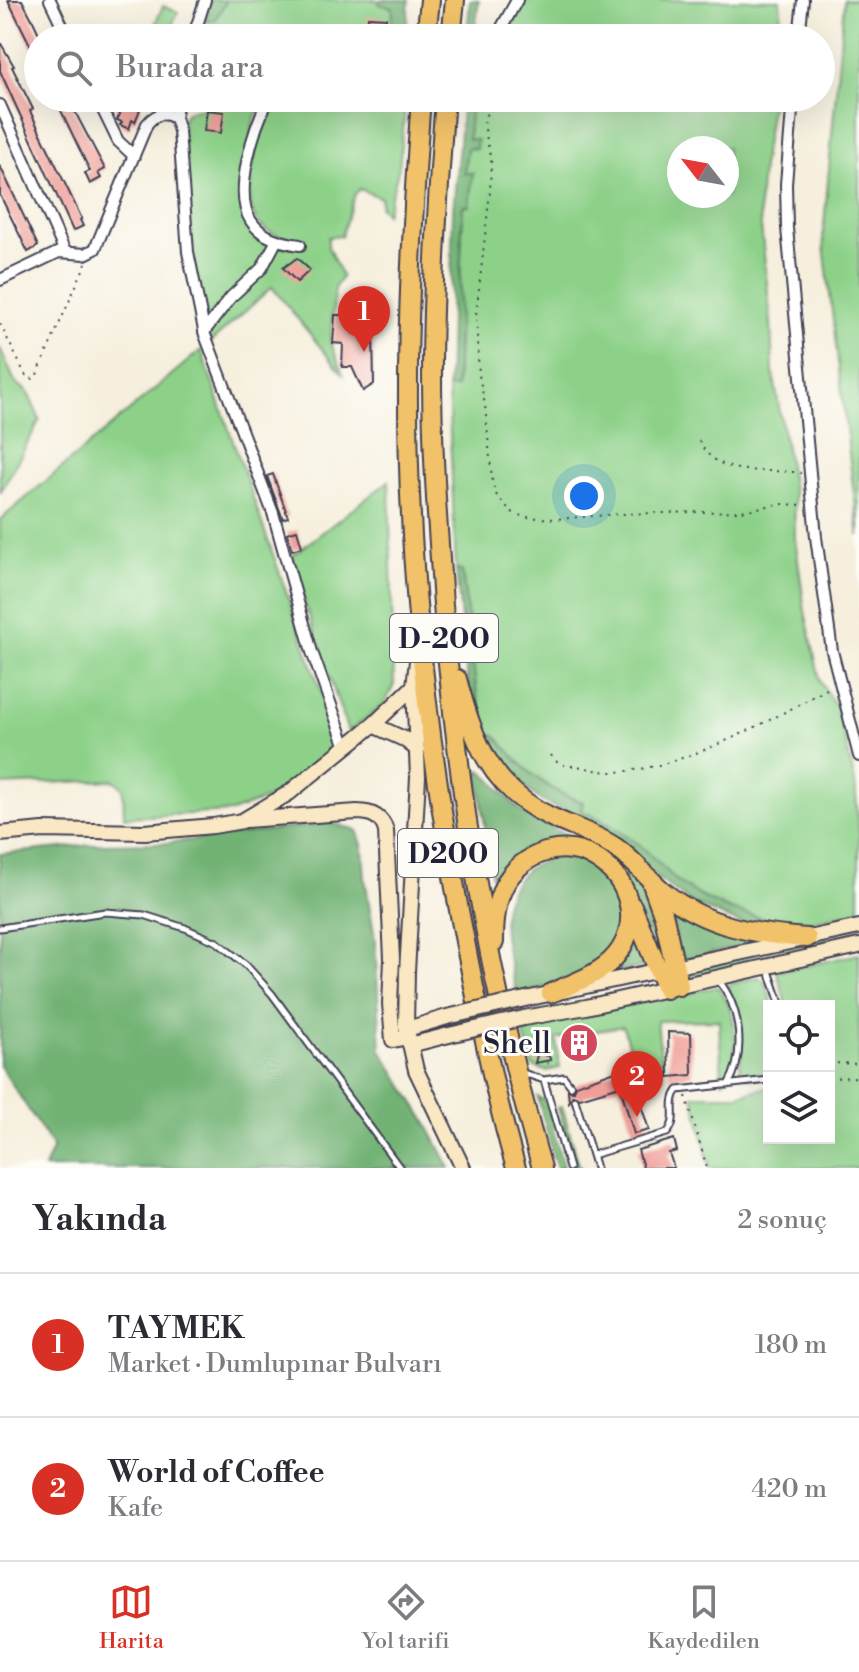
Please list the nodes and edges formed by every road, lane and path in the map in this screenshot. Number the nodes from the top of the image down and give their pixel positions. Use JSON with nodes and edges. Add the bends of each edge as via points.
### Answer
{"nodes":[{"id":1,"x":50,"y":0,"type":"edge"},
{"id":2,"x":205,"y":0,"type":"edge"},
{"id":3,"x":430,"y":0,"type":"edge"},
{"id":4,"x":455,"y":0,"type":"edge"},
{"id":5,"x":517,"y":0,"type":"edge"},
{"id":6,"x":803,"y":0,"type":"edge"},
{"id":7,"x":61,"y":24,"type":"edge"},
{"id":8,"x":197,"y":24,"type":"edge"},
{"id":9,"x":427,"y":24,"type":"edge"},
{"id":10,"x":452,"y":24,"type":"edge"},
{"id":11,"x":504,"y":24,"type":"edge"},
{"id":12,"x":800,"y":24,"type":"edge"},
{"id":13,"x":0,"y":105,"type":"edge"},
{"id":14,"x":104,"y":112,"type":"edge"},
{"id":15,"x":169,"y":112,"type":"edge"},
{"id":16,"x":176,"y":112,"type":"edge"},
{"id":17,"x":263,"y":112,"type":"edge"},
{"id":18,"x":420,"y":112,"type":"edge"},
{"id":19,"x":444,"y":112,"type":"edge"},
{"id":20,"x":487,"y":112,"type":"edge"},
{"id":21,"x":792,"y":112,"type":"edge"},
{"id":22,"x":134,"y":156,"type":"junction"},
{"id":23,"x":277,"y":240,"type":"junction"},
{"id":24,"x":300,"y":245,"type":"dead end"},
{"id":25,"x":65,"y":252,"type":"junction"},
{"id":26,"x":91,"y":253,"type":"junction"},
{"id":27,"x":0,"y":280,"type":"edge"},
{"id":28,"x":0,"y":324,"type":"edge"},
{"id":29,"x":204,"y":332,"type":"junction"},
{"id":30,"x":699,"y":441,"type":"dead end"},
{"id":31,"x":810,"y":475,"type":"junction"},
{"id":32,"x":813,"y":506,"type":"junction"},
{"id":33,"x":444,"y":629,"type":"junction"},
{"id":34,"x":420,"y":642,"type":"junction"},
{"id":35,"x":840,"y":681,"type":"junction"},
{"id":36,"x":414,"y":686,"type":"junction"},
{"id":37,"x":373,"y":725,"type":"junction"},
{"id":38,"x":346,"y":747,"type":"junction"},
{"id":39,"x":417,"y":749,"type":"junction"},
{"id":40,"x":551,"y":755,"type":"dead end"},
{"id":41,"x":859,"y":756,"type":"edge"},
{"id":42,"x":242,"y":821,"type":"junction"},
{"id":43,"x":0,"y":834,"type":"edge"},
{"id":44,"x":647,"y":876,"type":"junction"},
{"id":45,"x":629,"y":900,"type":"junction"},
{"id":46,"x":859,"y":927,"type":"edge"},
{"id":47,"x":0,"y":928,"type":"edge"},
{"id":48,"x":807,"y":938,"type":"junction"},
{"id":49,"x":859,"y":946,"type":"edge"},
{"id":50,"x":767,"y":967,"type":"junction"},
{"id":51,"x":495,"y":976,"type":"junction"},
{"id":52,"x":716,"y":977,"type":"junction"},
{"id":53,"x":670,"y":979,"type":"junction"},
{"id":54,"x":551,"y":993,"type":"junction"},
{"id":55,"x":779,"y":1000,"type":"edge"},
{"id":56,"x":541,"y":1031,"type":"dead end"},
{"id":57,"x":408,"y":1037,"type":"junction"},
{"id":58,"x":835,"y":1063,"type":"edge"},
{"id":59,"x":859,"y":1064,"type":"edge"},
{"id":60,"x":517,"y":1071,"type":"junction"},
{"id":61,"x":859,"y":1077,"type":"edge"},
{"id":62,"x":835,"y":1078,"type":"edge"},
{"id":63,"x":548,"y":1080,"type":"junction"},
{"id":64,"x":763,"y":1081,"type":"edge"},
{"id":65,"x":571,"y":1086,"type":"dead end"},
{"id":66,"x":728,"y":1086,"type":"junction"},
{"id":67,"x":683,"y":1088,"type":"junction"},
{"id":68,"x":575,"y":1100,"type":"dead end"},
{"id":69,"x":592,"y":1155,"type":"junction"},
{"id":70,"x":400,"y":1168,"type":"edge"},
{"id":71,"x":463,"y":1168,"type":"edge"},
{"id":72,"x":516,"y":1168,"type":"edge"},
{"id":73,"x":542,"y":1168,"type":"edge"},
{"id":74,"x":569,"y":1168,"type":"edge"},
{"id":75,"x":596,"y":1168,"type":"edge"},
{"id":76,"x":707,"y":1168,"type":"edge"}],
"edges":[{"from":1,"to":7,"type":"street"},
{"from":2,"to":8,"type":"street"},
{"from":3,"to":9,"type":"highway"},
{"from":4,"to":10,"type":"highway"},
{"from":5,"to":11,"type":"street"},
{"from":6,"to":12,"type":"street"},
{"from":13,"to":25,"type":"street"},
{"from":14,"to":22,"type":"street","via":[[118,141]]},
{"from":15,"to":22,"type":"street","via":[[147,124]]},
{"from":16,"to":29,"type":"street","via":[[188,252]]},
{"from":17,"to":23,"type":"street","via":[[252,137],[245,201],[251,222]]},
{"from":18,"to":34,"type":"highway","number":"D200","via":[[408,390]]},
{"from":19,"to":33,"type":"highway","number":"D-200","via":[[432,376]]},
{"from":20,"to":32,"type":"path","via":[[490,192],[476,315],[492,479],[502,502],[524,517],[548,519]]},
{"from":21,"to":31,"type":"street","via":[[787,228]]},
{"from":22,"to":26,"type":"street"},
{"from":23,"to":24,"type":"street"},
{"from":23,"to":29,"type":"street","via":[[262,268]]},
{"from":25,"to":26,"type":"street"},
{"from":25,"to":27,"type":"street"},
{"from":26,"to":28,"type":"path","via":[[36,377],[26,376]]},
{"from":29,"to":38,"type":"street","via":[[273,513],[312,652]]},
{"from":30,"to":31,"type":"path","via":[[712,459],[729,468]]},
{"from":31,"to":32,"type":"street"},
{"from":32,"to":35,"type":"street"},
{"from":33,"to":44,"type":"highway","via":[[473,733],[498,775],[522,799],[598,836]]},
{"from":33,"to":51,"type":"highway","number":"D-200","via":[[463,810]]},
{"from":34,"to":36,"type":"main road"},
{"from":34,"to":72,"type":"highway","number":"D200","via":[[453,880]]},
{"from":35,"to":40,"type":"path","via":[[700,752],[648,767],[596,771],[561,765]]},
{"from":35,"to":41,"type":"street"},
{"from":36,"to":37,"type":"main road"},
{"from":36,"to":39,"type":"main road"},
{"from":37,"to":38,"type":"main road"},
{"from":37,"to":39,"type":"main road"},
{"from":38,"to":42,"type":"main road","via":[[289,793]]},
{"from":39,"to":57,"type":"main road"},
{"from":42,"to":43,"type":"main road","via":[[145,832]]},
{"from":42,"to":57,"type":"main road","via":[[357,812],[381,819],[386,831],[393,1040]]},
{"from":44,"to":48,"type":"highway","via":[[720,925]]},
{"from":44,"to":53,"type":"highway","via":[[656,891]]},
{"from":45,"to":51,"type":"highway","via":[[619,880],[593,857],[568,849],[531,858],[513,871],[501,891],[494,927]]},
{"from":45,"to":53,"type":"highway"},
{"from":45,"to":54,"type":"highway","via":[[630,925],[621,950],[603,968]]},
{"from":46,"to":48,"type":"main road"},
{"from":47,"to":70,"type":"lane","via":[[105,912],[144,915],[217,942],[272,994]]},
{"from":48,"to":53,"type":"main road"},
{"from":49,"to":50,"type":"main road"},
{"from":50,"to":52,"type":"main road"},
{"from":50,"to":55,"type":"lane"},
{"from":51,"to":60,"type":"highway","number":"D-200"},
{"from":52,"to":53,"type":"main road"},
{"from":52,"to":66,"type":"lane","via":[[730,997],[737,1027],[737,1065]]},
{"from":53,"to":54,"type":"main road"},
{"from":53,"to":57,"type":"main road","bridge":true,"via":[[449,1035]]},
{"from":54,"to":57,"type":"main road","bridge":true,"via":[[447,1017]]},
{"from":56,"to":63,"type":"path"},
{"from":57,"to":71,"type":"main road","via":[[416,1070]]},
{"from":58,"to":59,"type":"path"},
{"from":60,"to":63,"type":"lane"},
{"from":60,"to":73,"type":"highway","number":"D-200"},
{"from":61,"to":62,"type":"path"},
{"from":63,"to":65,"type":"lane","via":[[564,1077]]},
{"from":63,"to":74,"type":"lane"},
{"from":64,"to":66,"type":"lane"},
{"from":66,"to":67,"type":"lane"},
{"from":67,"to":69,"type":"lane","via":[[674,1095],[674,1120],[667,1133]]},
{"from":67,"to":76,"type":"path"},
{"from":68,"to":69,"type":"lane"},
{"from":69,"to":75,"type":"lane"}]}
